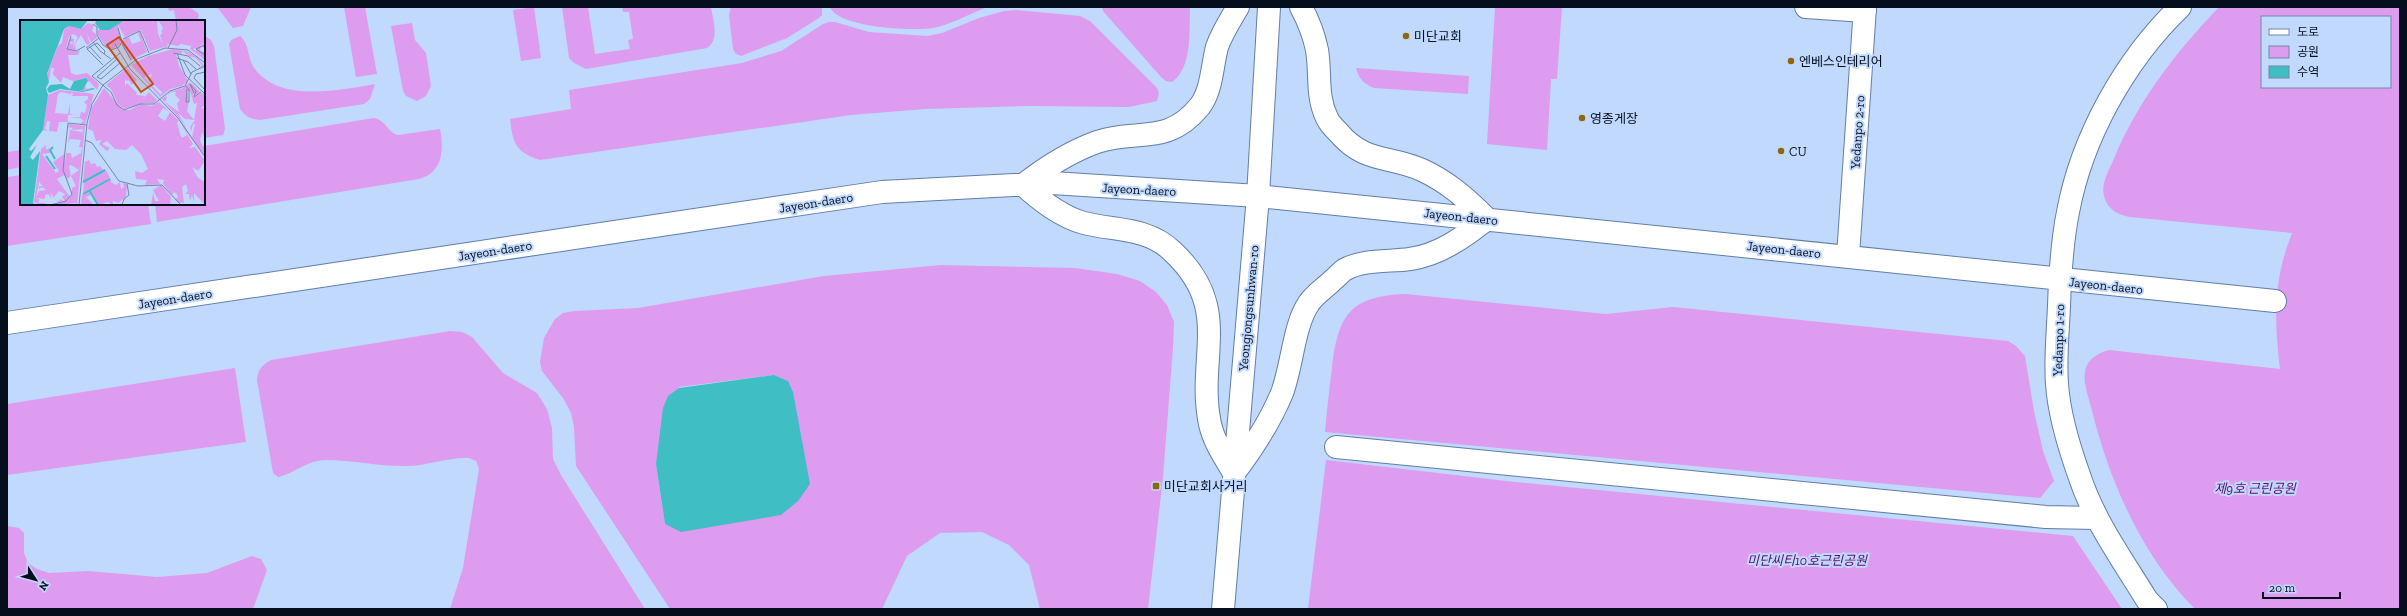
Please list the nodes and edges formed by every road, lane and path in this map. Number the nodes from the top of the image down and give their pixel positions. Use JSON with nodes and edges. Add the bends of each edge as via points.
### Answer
{"nodes":[{"id":1,"x":1238,"y":7,"type":"edge"},
{"id":2,"x":1269,"y":7,"type":"edge"},
{"id":3,"x":1301,"y":7,"type":"edge"},
{"id":4,"x":1806,"y":7,"type":"edge"},
{"id":5,"x":2180,"y":7,"type":"edge"},
{"id":6,"x":1865,"y":9,"type":"edge"},
{"id":7,"x":1023,"y":185,"type":"junction"},
{"id":8,"x":1258,"y":196,"type":"junction"},
{"id":9,"x":1486,"y":219,"type":"junction"},
{"id":10,"x":1848,"y":256,"type":"junction"},
{"id":11,"x":2060,"y":280,"type":"junction"},
{"id":12,"x":2275,"y":301,"type":"dead end"},
{"id":13,"x":7,"y":323,"type":"edge"},
{"id":14,"x":1336,"y":447,"type":"dead end"},
{"id":15,"x":1234,"y":473,"type":"junction"},
{"id":16,"x":2096,"y":518,"type":"junction"},
{"id":17,"x":1223,"y":609,"type":"edge"},
{"id":18,"x":2156,"y":609,"type":"edge"}],
"edges":[{"from":1,"to":7,"type":"main road","via":[[1218,46],[1209,83],[1200,105],[1176,127],[1151,134],[1098,141],[1049,166]]},
{"from":2,"to":8,"type":"main road","name":"Yeongjongsunhwan-ro"},
{"from":3,"to":9,"type":"main road","via":[[1310,25],[1317,49],[1322,105],[1327,119],[1338,133],[1367,154],[1420,169],[1444,181],[1462,194]]},
{"from":4,"to":6,"type":"main road"},
{"from":5,"to":11,"type":"main road","name":"Yedanpo 1-ro","via":[[2168,18],[2127,72],[2098,123],[2078,173],[2068,212]]},
{"from":6,"to":10,"type":"main road","name":"Yedanpo 2-ro"},
{"from":7,"to":8,"type":"main road","name":"Jayeon-daero","via":[[1052,183]]},
{"from":7,"to":13,"type":"main road","name":"Jayeon-daero","via":[[882,192]]},
{"from":7,"to":15,"type":"main road","via":[[1061,213],[1083,223],[1129,229],[1163,243],[1174,252],[1199,285],[1208,307],[1210,425],[1219,448]]},
{"from":8,"to":9,"type":"main road","name":"Jayeon-daero"},
{"from":8,"to":15,"type":"main road","name":"Yeongjongsunhwan-ro"},
{"from":9,"to":10,"type":"main road","name":"Jayeon-daero"},
{"from":9,"to":15,"type":"main road","via":[[1461,239],[1439,250],[1411,259],[1354,266],[1344,271],[1308,303],[1290,367],[1270,419],[1254,447]]},
{"from":10,"to":11,"type":"main road","name":"Jayeon-daero"},
{"from":11,"to":12,"type":"main road","name":"Jayeon-daero"},
{"from":11,"to":16,"type":"main road","name":"Yedanpo 1-ro","via":[[2057,384],[2079,475]]},
{"from":14,"to":16,"type":"main road","via":[[2046,517]]},
{"from":15,"to":17,"type":"main road","name":"Yeongjongsunhwan-ro"},
{"from":16,"to":18,"type":"main road","name":"Yedanpo 1-ro","via":[[2147,600]]}]}
